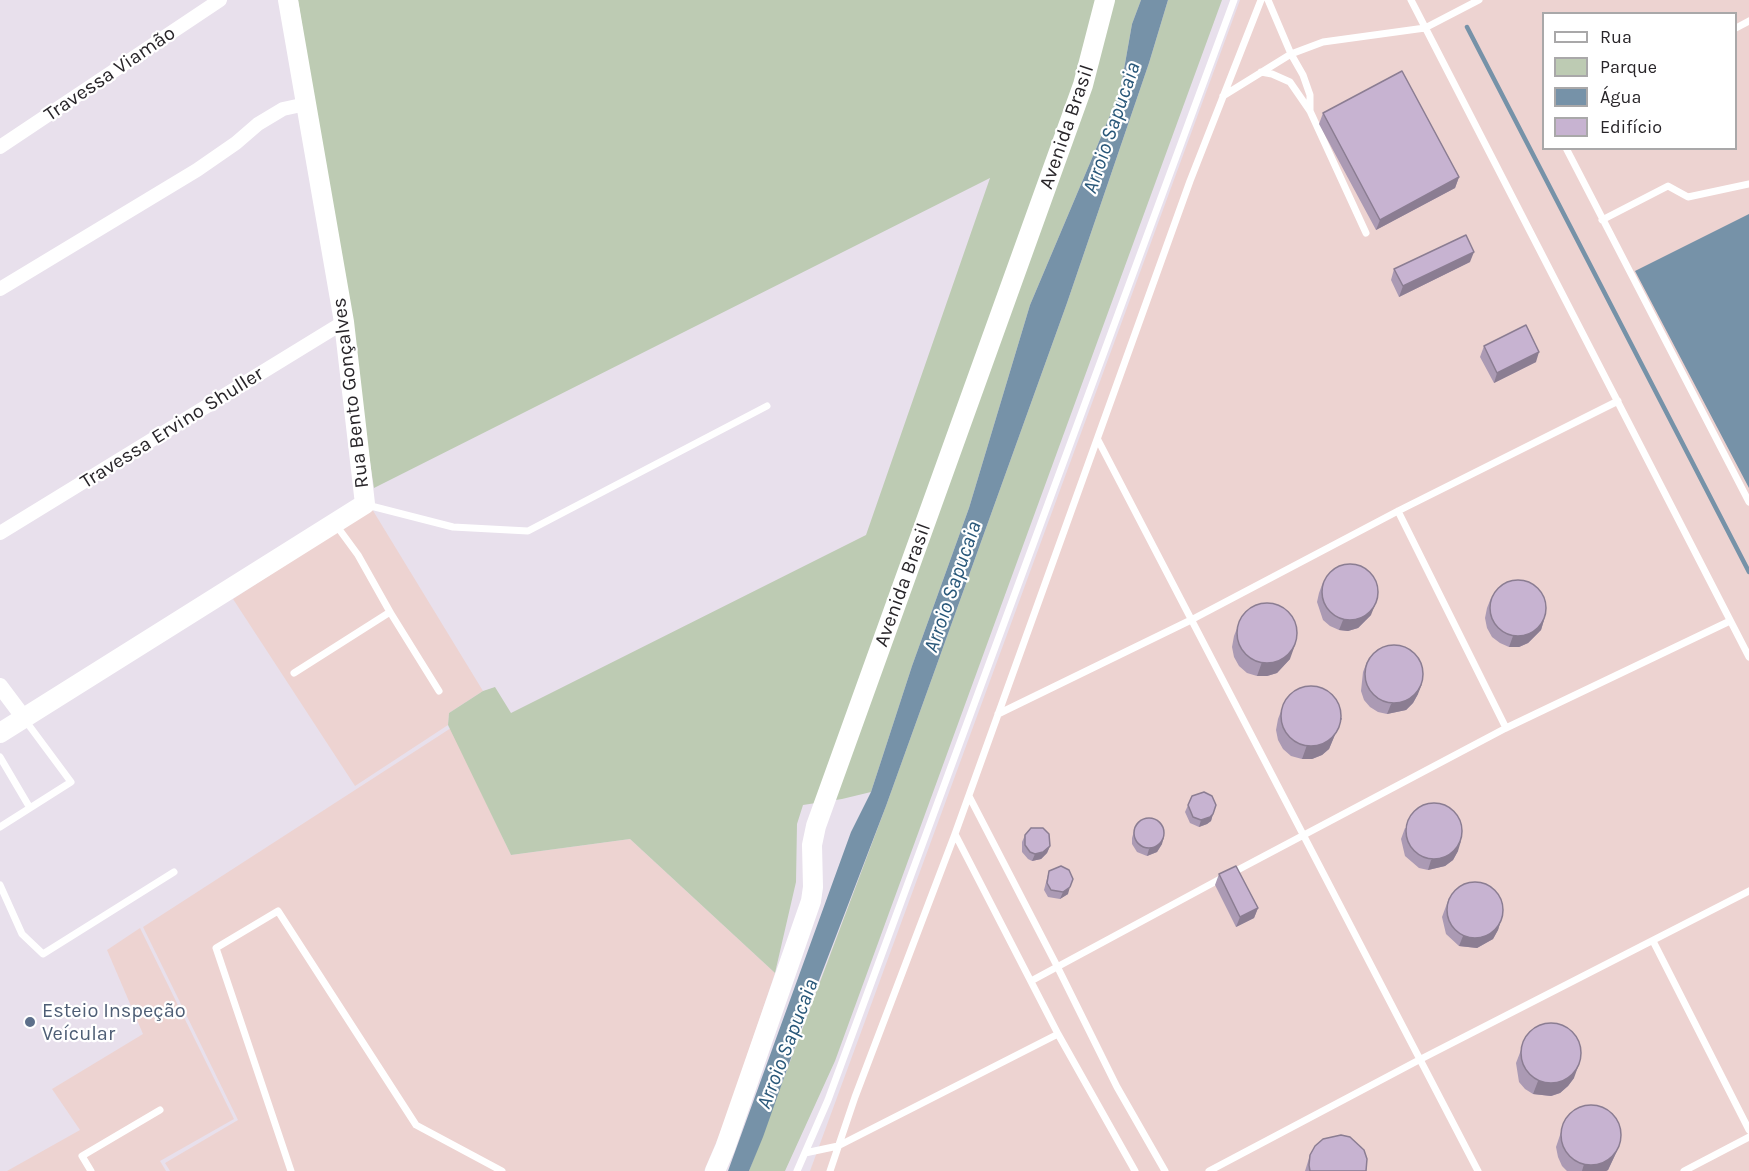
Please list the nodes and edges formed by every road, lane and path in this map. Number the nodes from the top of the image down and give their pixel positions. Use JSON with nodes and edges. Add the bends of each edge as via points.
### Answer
{"nodes":[{"id":1,"x":220,"y":0,"type":"edge"},
{"id":2,"x":288,"y":0,"type":"edge"},
{"id":3,"x":1105,"y":0,"type":"edge"},
{"id":4,"x":1234,"y":0,"type":"edge"},
{"id":5,"x":1262,"y":0,"type":"edge"},
{"id":6,"x":1268,"y":0,"type":"edge"},
{"id":7,"x":1411,"y":0,"type":"edge"},
{"id":8,"x":1479,"y":0,"type":"edge"},
{"id":9,"x":1425,"y":28,"type":"junction"},
{"id":10,"x":1291,"y":54,"type":"junction"},
{"id":11,"x":1261,"y":72,"type":"junction"},
{"id":12,"x":1223,"y":96,"type":"junction"},
{"id":13,"x":306,"y":104,"type":"junction"},
{"id":14,"x":1310,"y":111,"type":"junction"},
{"id":15,"x":0,"y":147,"type":"edge"},
{"id":16,"x":1567,"y":150,"type":"edge"},
{"id":17,"x":1749,"y":184,"type":"edge"},
{"id":18,"x":1602,"y":220,"type":"junction"},
{"id":19,"x":1366,"y":233,"type":"dead end"},
{"id":20,"x":0,"y":289,"type":"edge"},
{"id":21,"x":344,"y":322,"type":"junction"},
{"id":22,"x":1618,"y":401,"type":"junction"},
{"id":23,"x":767,"y":406,"type":"dead end"},
{"id":24,"x":1098,"y":440,"type":"junction"},
{"id":25,"x":1749,"y":502,"type":"edge"},
{"id":26,"x":365,"y":504,"type":"junction"},
{"id":27,"x":1398,"y":511,"type":"junction"},
{"id":28,"x":334,"y":523,"type":"junction"},
{"id":29,"x":0,"y":533,"type":"edge"},
{"id":30,"x":390,"y":612,"type":"junction"},
{"id":31,"x":1191,"y":620,"type":"junction"},
{"id":32,"x":1730,"y":621,"type":"junction"},
{"id":33,"x":1749,"y":657,"type":"edge"},
{"id":34,"x":294,"y":673,"type":"dead end"},
{"id":35,"x":0,"y":686,"type":"edge"},
{"id":36,"x":439,"y":691,"type":"dead end"},
{"id":37,"x":998,"y":714,"type":"junction"},
{"id":38,"x":24,"y":718,"type":"junction"},
{"id":39,"x":1506,"y":728,"type":"junction"},
{"id":40,"x":0,"y":733,"type":"edge"},
{"id":41,"x":0,"y":757,"type":"edge"},
{"id":42,"x":969,"y":796,"type":"junction"},
{"id":43,"x":30,"y":808,"type":"junction"},
{"id":44,"x":0,"y":827,"type":"edge"},
{"id":45,"x":955,"y":834,"type":"junction"},
{"id":46,"x":1304,"y":835,"type":"junction"},
{"id":47,"x":174,"y":872,"type":"dead end"},
{"id":48,"x":0,"y":885,"type":"edge"},
{"id":49,"x":1749,"y":891,"type":"edge"},
{"id":50,"x":1653,"y":941,"type":"junction"},
{"id":51,"x":1057,"y":966,"type":"junction"},
{"id":52,"x":1032,"y":981,"type":"junction"},
{"id":53,"x":1058,"y":1034,"type":"junction"},
{"id":54,"x":1419,"y":1060,"type":"junction"},
{"id":55,"x":160,"y":1110,"type":"dead end"},
{"id":56,"x":1749,"y":1130,"type":"edge"},
{"id":57,"x":1749,"y":1137,"type":"edge"},
{"id":58,"x":838,"y":1146,"type":"junction"},
{"id":59,"x":805,"y":1153,"type":"junction"},
{"id":60,"x":91,"y":1171,"type":"edge"},
{"id":61,"x":291,"y":1171,"type":"edge"},
{"id":62,"x":502,"y":1171,"type":"edge"},
{"id":63,"x":715,"y":1171,"type":"edge"},
{"id":64,"x":797,"y":1171,"type":"edge"},
{"id":65,"x":831,"y":1171,"type":"edge"},
{"id":66,"x":1135,"y":1171,"type":"edge"},
{"id":67,"x":1165,"y":1171,"type":"edge"},
{"id":68,"x":1209,"y":1171,"type":"edge"},
{"id":69,"x":1478,"y":1171,"type":"edge"},
{"id":70,"x":1684,"y":1171,"type":"edge"}],
"edges":[{"from":1,"to":15,"type":"street","name":"Travessa Viamão"},
{"from":2,"to":13,"type":"main road","name":"Rua Bento Gonçalves"},
{"from":3,"to":63,"type":"main road","name":"Avenida Brasil","via":[[1083,84],[816,826],[811,901]]},
{"from":4,"to":59,"type":"lane","via":[[828,1100]]},
{"from":5,"to":12,"type":"lane"},
{"from":6,"to":10,"type":"lane"},
{"from":7,"to":9,"type":"lane"},
{"from":8,"to":9,"type":"lane"},
{"from":9,"to":10,"type":"lane","via":[[1323,42]]},
{"from":9,"to":22,"type":"lane"},
{"from":10,"to":11,"type":"lane"},
{"from":10,"to":14,"type":"lane","via":[[1310,95]]},
{"from":11,"to":12,"type":"lane"},
{"from":11,"to":14,"type":"lane","via":[[1290,82]]},
{"from":12,"to":24,"type":"lane","via":[[1127,351]]},
{"from":13,"to":20,"type":"street","via":[[283,110],[258,124],[197,170]]},
{"from":13,"to":21,"type":"main road","name":"Rua Bento Gonçalves"},
{"from":14,"to":19,"type":"lane"},
{"from":16,"to":18,"type":"lane"},
{"from":17,"to":18,"type":"lane","via":[[1688,197],[1668,186]]},
{"from":18,"to":25,"type":"lane"},
{"from":21,"to":26,"type":"main road","name":"Rua Bento Gonçalves"},
{"from":21,"to":29,"type":"street","name":"Travessa Ervino Shuller"},
{"from":22,"to":27,"type":"lane"},
{"from":22,"to":32,"type":"lane"},
{"from":23,"to":26,"type":"lane","via":[[528,531],[453,527]]},
{"from":24,"to":31,"type":"lane"},
{"from":24,"to":37,"type":"lane"},
{"from":26,"to":28,"type":"main road","name":"Rua Bento Gonçalves"},
{"from":27,"to":31,"type":"lane"},
{"from":27,"to":39,"type":"lane"},
{"from":28,"to":30,"type":"lane","via":[[358,555]]},
{"from":28,"to":38,"type":"main road","name":"Rua Bento Gonçalves"},
{"from":30,"to":34,"type":"lane"},
{"from":30,"to":36,"type":"lane"},
{"from":31,"to":37,"type":"lane"},
{"from":31,"to":46,"type":"lane"},
{"from":32,"to":33,"type":"lane"},
{"from":32,"to":39,"type":"lane"},
{"from":35,"to":38,"type":"street"},
{"from":37,"to":42,"type":"lane"},
{"from":38,"to":40,"type":"main road","name":"Rua Bento Gonçalves"},
{"from":38,"to":43,"type":"lane","via":[[71,782]]},
{"from":39,"to":46,"type":"lane"},
{"from":41,"to":43,"type":"lane"},
{"from":42,"to":45,"type":"lane"},
{"from":42,"to":51,"type":"lane"},
{"from":43,"to":44,"type":"lane"},
{"from":45,"to":52,"type":"lane"},
{"from":45,"to":58,"type":"lane"},
{"from":46,"to":51,"type":"lane"},
{"from":46,"to":54,"type":"lane"},
{"from":47,"to":48,"type":"lane","via":[[43,954],[22,934]]},
{"from":49,"to":50,"type":"lane"},
{"from":50,"to":54,"type":"lane"},
{"from":50,"to":56,"type":"lane"},
{"from":51,"to":52,"type":"lane"},
{"from":51,"to":67,"type":"lane","via":[[1117,1088]]},
{"from":52,"to":53,"type":"lane"},
{"from":53,"to":58,"type":"lane"},
{"from":53,"to":66,"type":"lane"},
{"from":54,"to":68,"type":"lane"},
{"from":54,"to":69,"type":"lane"},
{"from":55,"to":60,"type":"lane","via":[[82,1156]]},
{"from":57,"to":70,"type":"lane"},
{"from":58,"to":59,"type":"lane"},
{"from":58,"to":65,"type":"lane"},
{"from":59,"to":64,"type":"lane"},
{"from":61,"to":62,"type":"lane","via":[[216,948],[278,911],[416,1125]]}]}
